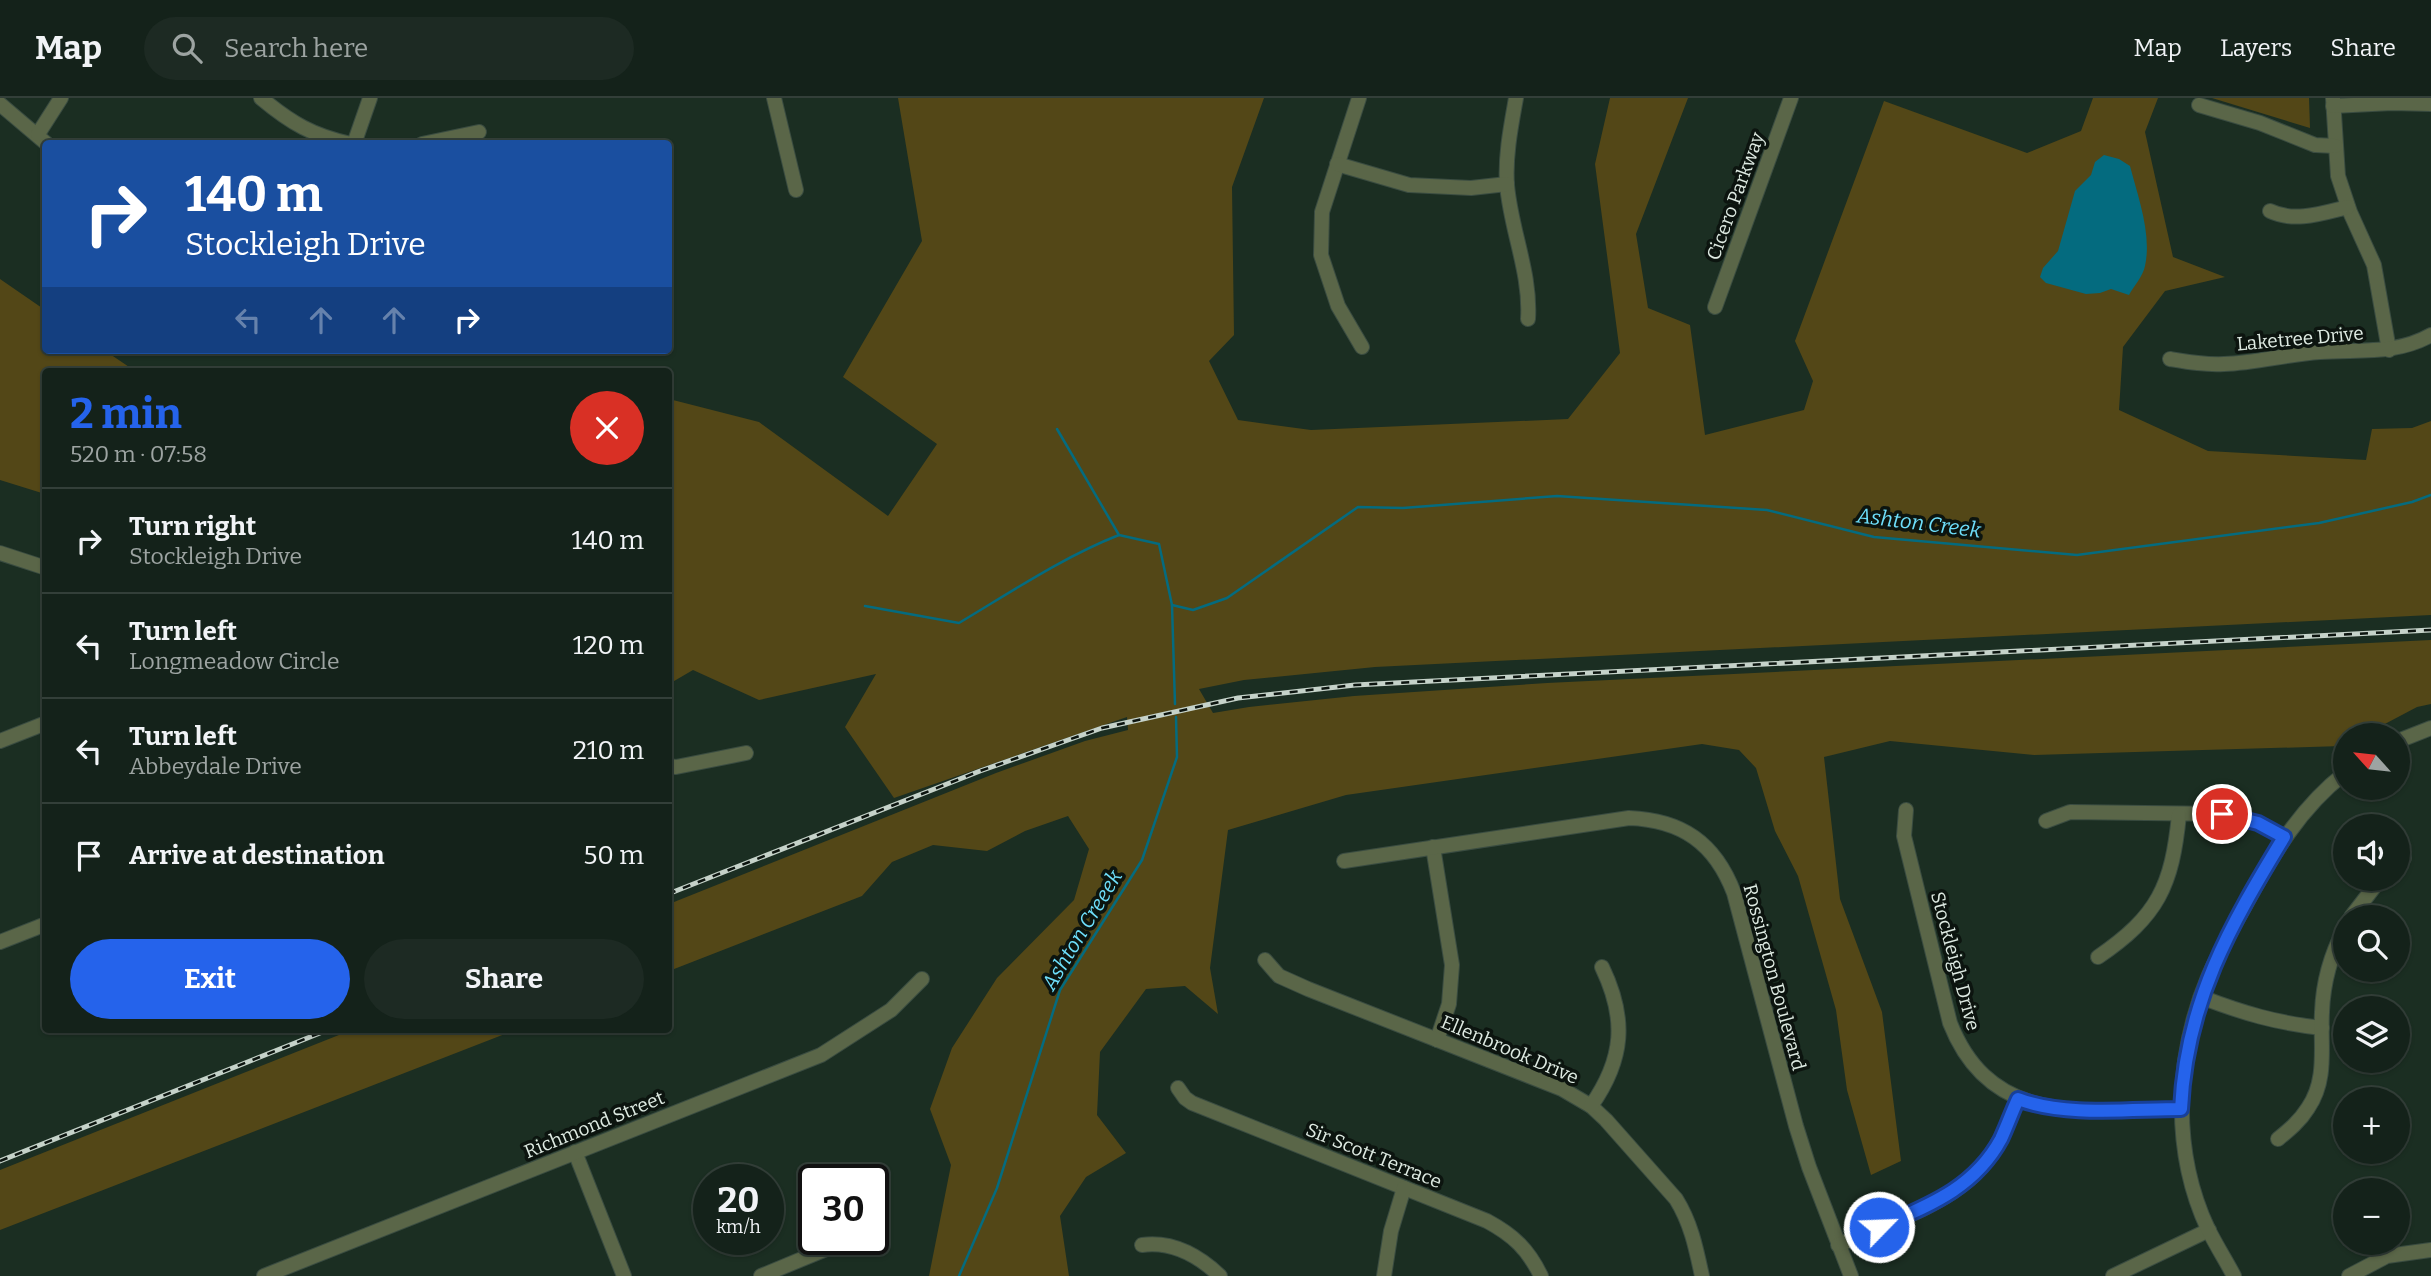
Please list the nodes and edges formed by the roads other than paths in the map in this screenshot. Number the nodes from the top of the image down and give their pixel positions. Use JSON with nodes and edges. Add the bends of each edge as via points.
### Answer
{"nodes":[{"id":1,"x":61,"y":98,"type":"edge"},
{"id":2,"x":261,"y":98,"type":"edge"},
{"id":3,"x":370,"y":98,"type":"edge"},
{"id":4,"x":774,"y":98,"type":"edge"},
{"id":5,"x":1359,"y":98,"type":"edge"},
{"id":6,"x":1516,"y":98,"type":"edge"},
{"id":7,"x":1791,"y":98,"type":"edge"},
{"id":8,"x":2333,"y":102,"type":"edge"},
{"id":9,"x":0,"y":104,"type":"edge"},
{"id":10,"x":2431,"y":104,"type":"edge"},
{"id":11,"x":2199,"y":105,"type":"dead end"},
{"id":12,"x":479,"y":132,"type":"dead end"},
{"id":13,"x":43,"y":139,"type":"edge"},
{"id":14,"x":334,"y":140,"type":"edge"},
{"id":15,"x":354,"y":140,"type":"edge"},
{"id":16,"x":441,"y":140,"type":"edge"},
{"id":17,"x":2335,"y":146,"type":"junction"},
{"id":18,"x":1337,"y":163,"type":"junction"},
{"id":19,"x":1507,"y":184,"type":"junction"},
{"id":20,"x":796,"y":190,"type":"dead end"},
{"id":21,"x":2348,"y":207,"type":"junction"},
{"id":22,"x":2270,"y":211,"type":"dead end"},
{"id":23,"x":1715,"y":307,"type":"dead end"},
{"id":24,"x":1528,"y":319,"type":"dead end"},
{"id":25,"x":2431,"y":335,"type":"edge"},
{"id":26,"x":1362,"y":347,"type":"dead end"},
{"id":27,"x":2389,"y":350,"type":"junction"},
{"id":28,"x":2170,"y":359,"type":"dead end"},
{"id":29,"x":0,"y":553,"type":"edge"},
{"id":30,"x":42,"y":567,"type":"edge"},
{"id":31,"x":42,"y":725,"type":"edge"},
{"id":32,"x":2431,"y":728,"type":"edge"},
{"id":33,"x":2410,"y":736,"type":"edge"},
{"id":34,"x":0,"y":741,"type":"edge"},
{"id":35,"x":746,"y":753,"type":"dead end"},
{"id":36,"x":672,"y":766,"type":"edge"},
{"id":37,"x":2333,"y":784,"type":"edge"},
{"id":38,"x":1906,"y":810,"type":"dead end"},
{"id":39,"x":2179,"y":815,"type":"junction"},
{"id":40,"x":2046,"y":821,"type":"dead end"},
{"id":41,"x":2284,"y":837,"type":"junction"},
{"id":42,"x":1433,"y":847,"type":"junction"},
{"id":43,"x":1343,"y":861,"type":"dead end"},
{"id":44,"x":2371,"y":891,"type":"edge"},
{"id":45,"x":2360,"y":905,"type":"edge"},
{"id":46,"x":42,"y":926,"type":"edge"},
{"id":47,"x":0,"y":942,"type":"edge"},
{"id":48,"x":2333,"y":956,"type":"edge"},
{"id":49,"x":2098,"y":957,"type":"dead end"},
{"id":50,"x":1265,"y":960,"type":"dead end"},
{"id":51,"x":1602,"y":967,"type":"dead end"},
{"id":52,"x":922,"y":979,"type":"dead end"},
{"id":53,"x":2201,"y":997,"type":"junction"},
{"id":54,"x":2322,"y":1028,"type":"junction"},
{"id":55,"x":1437,"y":1040,"type":"junction"},
{"id":56,"x":1178,"y":1087,"type":"dead end"},
{"id":57,"x":2018,"y":1099,"type":"junction"},
{"id":58,"x":1591,"y":1106,"type":"junction"},
{"id":59,"x":2181,"y":1109,"type":"junction"},
{"id":60,"x":2278,"y":1139,"type":"dead end"},
{"id":61,"x":575,"y":1152,"type":"junction"},
{"id":62,"x":1404,"y":1188,"type":"junction"},
{"id":63,"x":2209,"y":1230,"type":"junction"},
{"id":64,"x":1142,"y":1245,"type":"dead end"},
{"id":65,"x":1838,"y":1245,"type":"junction"},
{"id":66,"x":2431,"y":1250,"type":"edge"},
{"id":67,"x":812,"y":1255,"type":"edge"},
{"id":68,"x":2131,"y":1272,"type":"edge"},
{"id":69,"x":264,"y":1276,"type":"edge"},
{"id":70,"x":624,"y":1276,"type":"edge"},
{"id":71,"x":761,"y":1276,"type":"edge"},
{"id":72,"x":1220,"y":1276,"type":"edge"},
{"id":73,"x":1384,"y":1276,"type":"edge"},
{"id":74,"x":1541,"y":1276,"type":"edge"},
{"id":75,"x":1702,"y":1276,"type":"edge"},
{"id":76,"x":1851,"y":1276,"type":"edge"},
{"id":77,"x":2113,"y":1276,"type":"edge"},
{"id":78,"x":2234,"y":1276,"type":"edge"},
{"id":79,"x":2349,"y":1276,"type":"edge"}],
"edges":[{"from":1,"to":13,"type":"street"},
{"from":2,"to":14,"type":"street","via":[[306,130]]},
{"from":3,"to":15,"type":"street"},
{"from":4,"to":20,"type":"street"},
{"from":5,"to":18,"type":"street"},
{"from":6,"to":19,"type":"street"},
{"from":7,"to":23,"type":"street","name":"Cicero Parkway"},
{"from":8,"to":10,"type":"street"},
{"from":8,"to":17,"type":"street"},
{"from":9,"to":13,"type":"street"},
{"from":11,"to":17,"type":"street","via":[[2315,145]]},
{"from":12,"to":16,"type":"street"},
{"from":17,"to":21,"type":"street"},
{"from":18,"to":19,"type":"street","via":[[1409,185],[1471,188]]},
{"from":18,"to":26,"type":"street","via":[[1322,212],[1321,255],[1338,306]]},
{"from":19,"to":24,"type":"street","via":[[1530,296]]},
{"from":21,"to":22,"type":"street","via":[[2294,217]]},
{"from":21,"to":27,"type":"street","via":[[2374,265]]},
{"from":25,"to":27,"type":"street","name":"Laketree Drive"},
{"from":27,"to":28,"type":"street","name":"Laketree Drive","via":[[2323,352],[2221,365]]},
{"from":29,"to":30,"type":"street"},
{"from":31,"to":34,"type":"street"},
{"from":32,"to":33,"type":"street"},
{"from":35,"to":36,"type":"street"},
{"from":37,"to":41,"type":"street"},
{"from":38,"to":57,"type":"street","name":"Stockleigh Drive","via":[[1904,836],[1957,1042],[1979,1072]]},
{"from":39,"to":40,"type":"street","via":[[2070,813]]},
{"from":39,"to":41,"type":"street","via":[[2234,816]]},
{"from":39,"to":49,"type":"street","via":[[2176,853],[2161,894],[2138,925]]},
{"from":41,"to":53,"type":"street"},
{"from":42,"to":43,"type":"street","name":"Rossington Boulevard"},
{"from":42,"to":55,"type":"street","via":[[1452,965],[1449,1004]]},
{"from":42,"to":65,"type":"street","name":"Rossington Boulevard","via":[[1629,818],[1674,825],[1699,839],[1717,860],[1734,893],[1796,1126]]},
{"from":44,"to":45,"type":"street"},
{"from":46,"to":47,"type":"street"},
{"from":48,"to":54,"type":"street","via":[[2325,985]]},
{"from":50,"to":55,"type":"street","name":"Ellenbrook Drive","via":[[1279,976]]},
{"from":51,"to":58,"type":"street","via":[[1617,1003],[1619,1038],[1611,1073]]},
{"from":52,"to":61,"type":"street","name":"Richmond Street","via":[[891,1010],[821,1055]]},
{"from":53,"to":54,"type":"street","via":[[2284,1024]]},
{"from":53,"to":59,"type":"street","via":[[2186,1056]]},
{"from":54,"to":60,"type":"street","via":[[2323,1065],[2315,1096]]},
{"from":55,"to":58,"type":"street","name":"Ellenbrook Drive","via":[[1562,1089]]},
{"from":56,"to":62,"type":"street","name":"Sir Scott Terrace","via":[[1192,1103]]},
{"from":57,"to":59,"type":"street","name":"Stockleigh Drive","via":[[2066,1109]]},
{"from":57,"to":65,"type":"street","via":[[1996,1146],[1967,1182],[1940,1200]]},
{"from":58,"to":75,"type":"street","name":"Ellenbrook Drive","via":[[1676,1199],[1694,1237]]},
{"from":59,"to":63,"type":"street","via":[[2188,1167]]},
{"from":61,"to":69,"type":"street","name":"Richmond Street"},
{"from":61,"to":70,"type":"street"},
{"from":62,"to":73,"type":"street"},
{"from":62,"to":74,"type":"street","name":"Sir Scott Terrace","via":[[1509,1233],[1527,1251]]},
{"from":63,"to":68,"type":"street"},
{"from":63,"to":78,"type":"street"},
{"from":64,"to":72,"type":"street","via":[[1184,1251]]},
{"from":65,"to":76,"type":"street","name":"Rossington Boulevard"},
{"from":66,"to":79,"type":"street","via":[[2387,1256]]},
{"from":67,"to":71,"type":"street"},
{"from":68,"to":77,"type":"street"}]}
